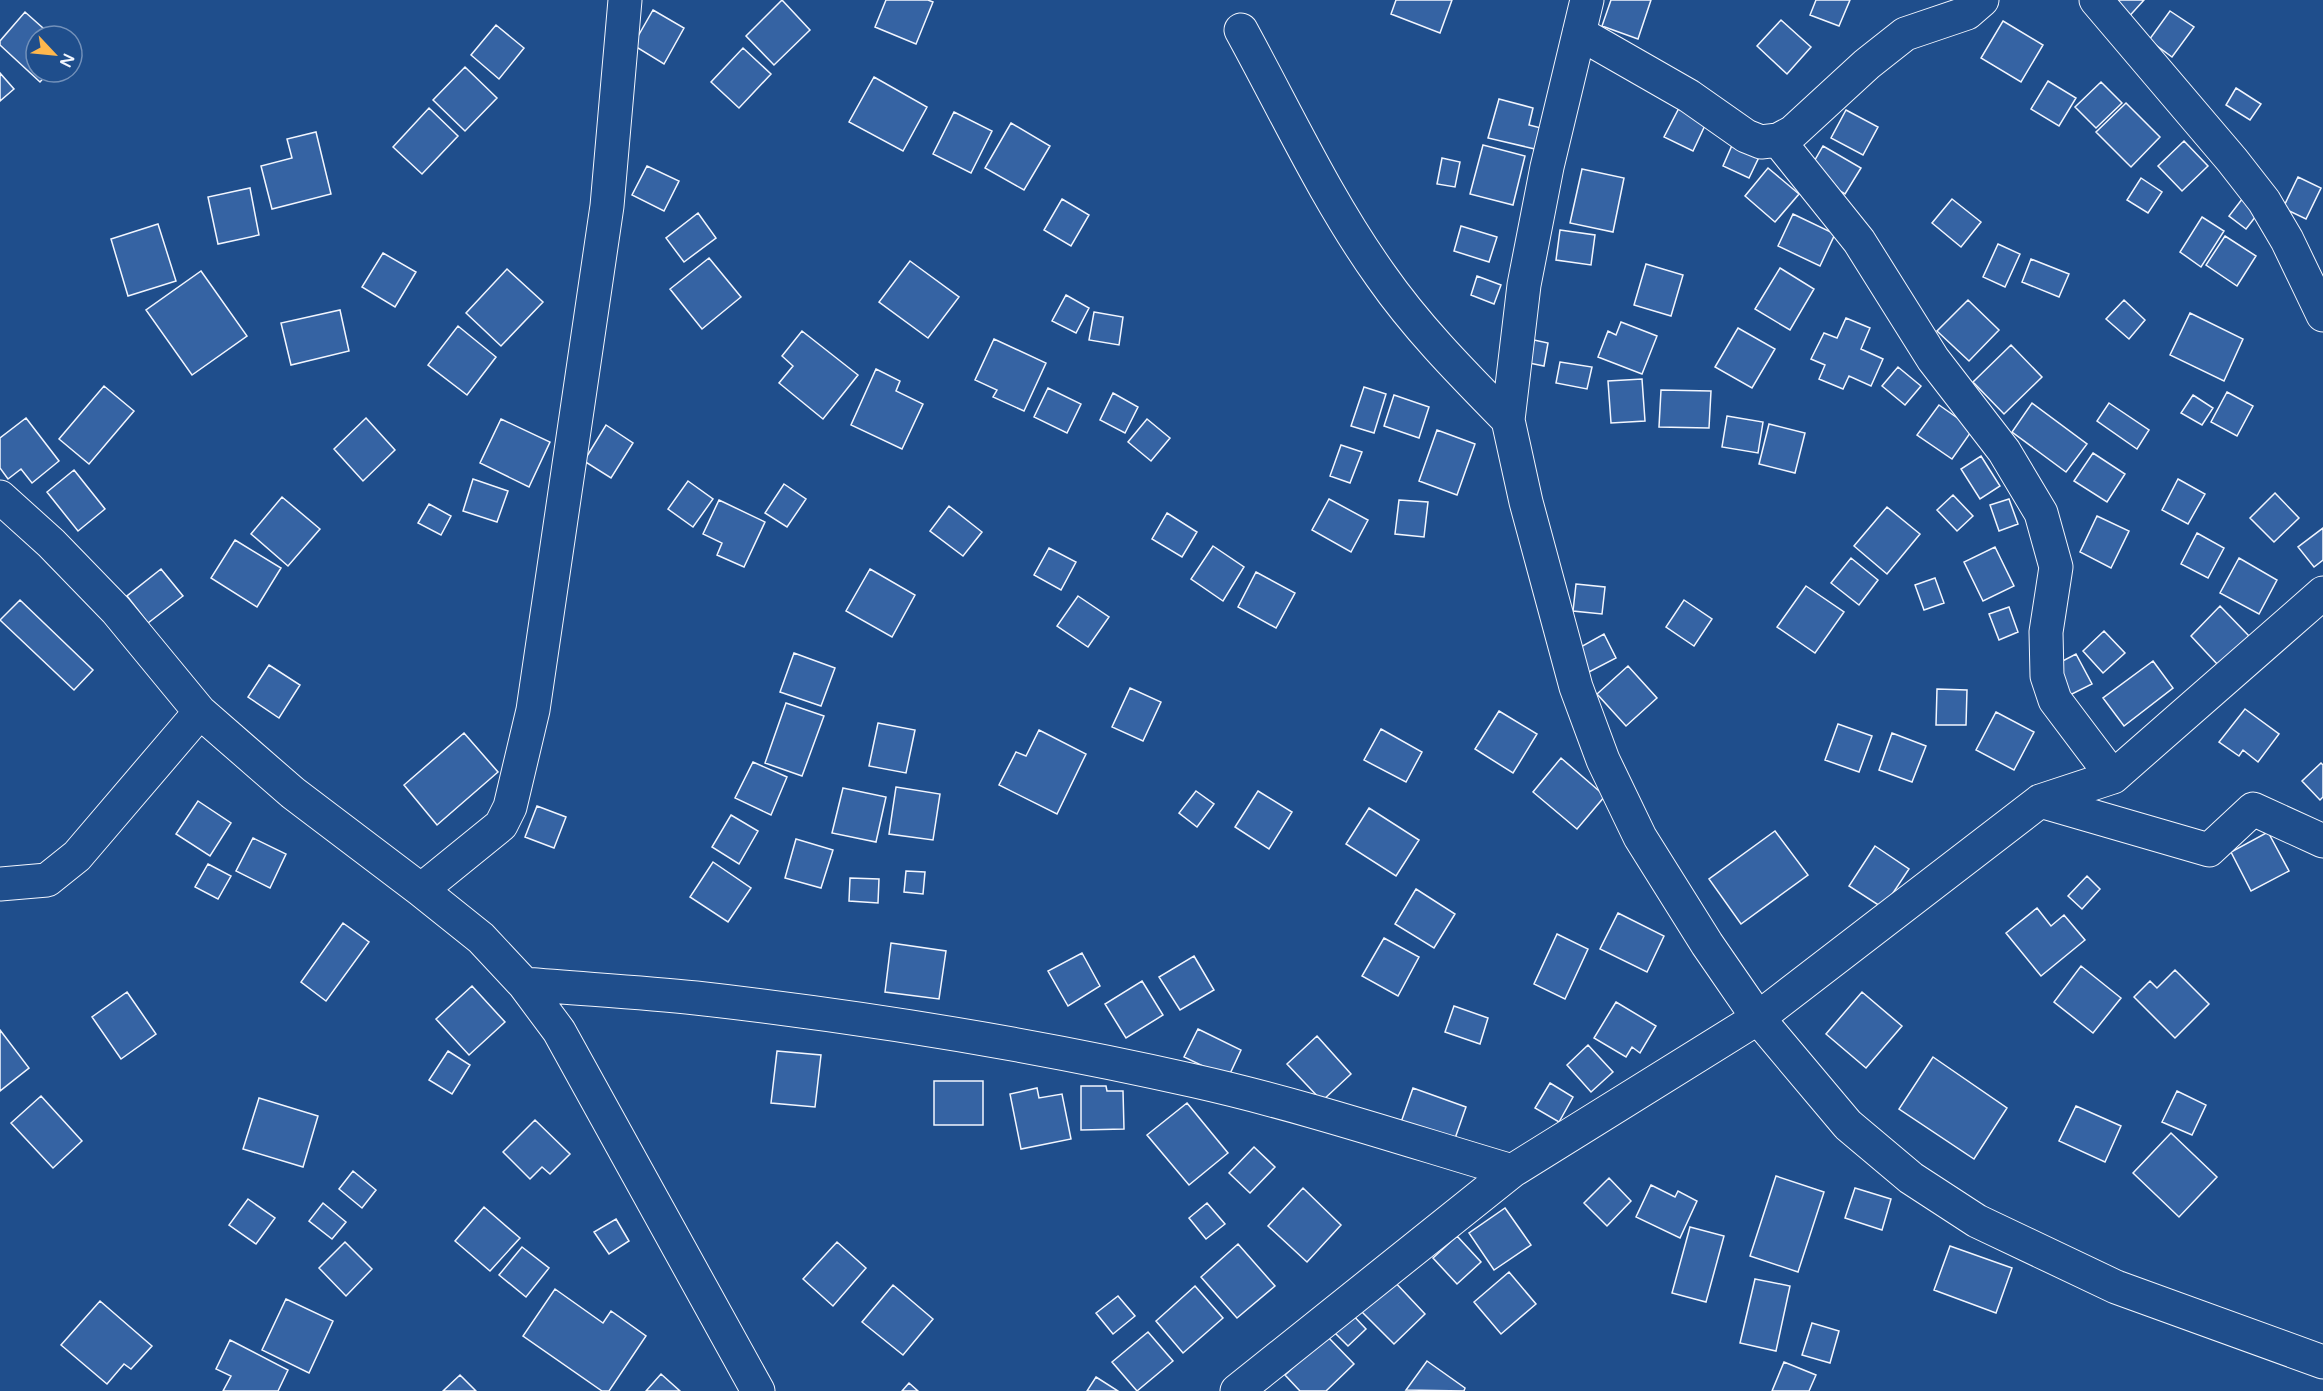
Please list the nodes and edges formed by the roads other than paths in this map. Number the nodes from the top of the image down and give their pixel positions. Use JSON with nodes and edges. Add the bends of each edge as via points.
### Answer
{"nodes":[{"id":1,"x":625,"y":0,"type":"edge"},
{"id":2,"x":1587,"y":0,"type":"edge"},
{"id":3,"x":1982,"y":0,"type":"edge"},
{"id":4,"x":2096,"y":0,"type":"edge"},
{"id":5,"x":1241,"y":30,"type":"dead end"},
{"id":6,"x":1579,"y":33,"type":"junction"},
{"id":7,"x":1778,"y":140,"type":"junction"},
{"id":8,"x":2323,"y":315,"type":"edge"},
{"id":9,"x":1508,"y":420,"type":"junction"},
{"id":10,"x":0,"y":497,"type":"edge"},
{"id":11,"x":2323,"y":593,"type":"edge"},
{"id":12,"x":200,"y":712,"type":"junction"},
{"id":13,"x":2113,"y":777,"type":"junction"},
{"id":14,"x":2040,"y":801,"type":"junction"},
{"id":15,"x":2323,"y":841,"type":"edge"},
{"id":16,"x":0,"y":884,"type":"edge"},
{"id":17,"x":422,"y":890,"type":"junction"},
{"id":18,"x":524,"y":984,"type":"junction"},
{"id":19,"x":1758,"y":1018,"type":"junction"},
{"id":20,"x":1512,"y":1171,"type":"junction"},
{"id":21,"x":2323,"y":1362,"type":"edge"},
{"id":22,"x":758,"y":1391,"type":"edge"},
{"id":23,"x":1237,"y":1391,"type":"edge"}],
"edges":[{"from":1,"to":17,"type":"street","via":[[607,206],[533,710],[510,807],[501,825]]},
{"from":2,"to":6,"type":"street"},
{"from":3,"to":7,"type":"street","via":[[1967,13],[1905,34],[1793,132]]},
{"from":4,"to":8,"type":"street","via":[[2264,201]]},
{"from":5,"to":9,"type":"street","via":[[1344,221],[1381,277],[1424,332]]},
{"from":6,"to":7,"type":"street","via":[[1689,96],[1746,136],[1761,142]]},
{"from":6,"to":9,"type":"street","via":[[1524,285]]},
{"from":7,"to":13,"type":"street","via":[[1859,240],[1933,358],[2004,451],[2041,513],[2055,567],[2046,632],[2047,676],[2055,700]]},
{"from":9,"to":19,"type":"street","via":[[1549,593],[1576,687],[1603,760],[1640,837]]},
{"from":10,"to":12,"type":"street","via":[[116,610]]},
{"from":11,"to":13,"type":"street"},
{"from":12,"to":16,"type":"street","via":[[77,856],[46,880]]},
{"from":12,"to":17,"type":"street","via":[[293,793]]},
{"from":13,"to":14,"type":"street"},
{"from":14,"to":15,"type":"street","via":[[2209,850],[2253,810]]},
{"from":14,"to":19,"type":"street"},
{"from":17,"to":18,"type":"street","via":[[480,938]]},
{"from":18,"to":20,"type":"street","via":[[695,998],[1036,1047],[1279,1102]]},
{"from":18,"to":22,"type":"street","via":[[559,1031]]},
{"from":19,"to":20,"type":"street"},
{"from":19,"to":21,"type":"street","via":[[1848,1125],[1911,1178],[1977,1221],[2116,1287]]},
{"from":20,"to":23,"type":"street"}]}
